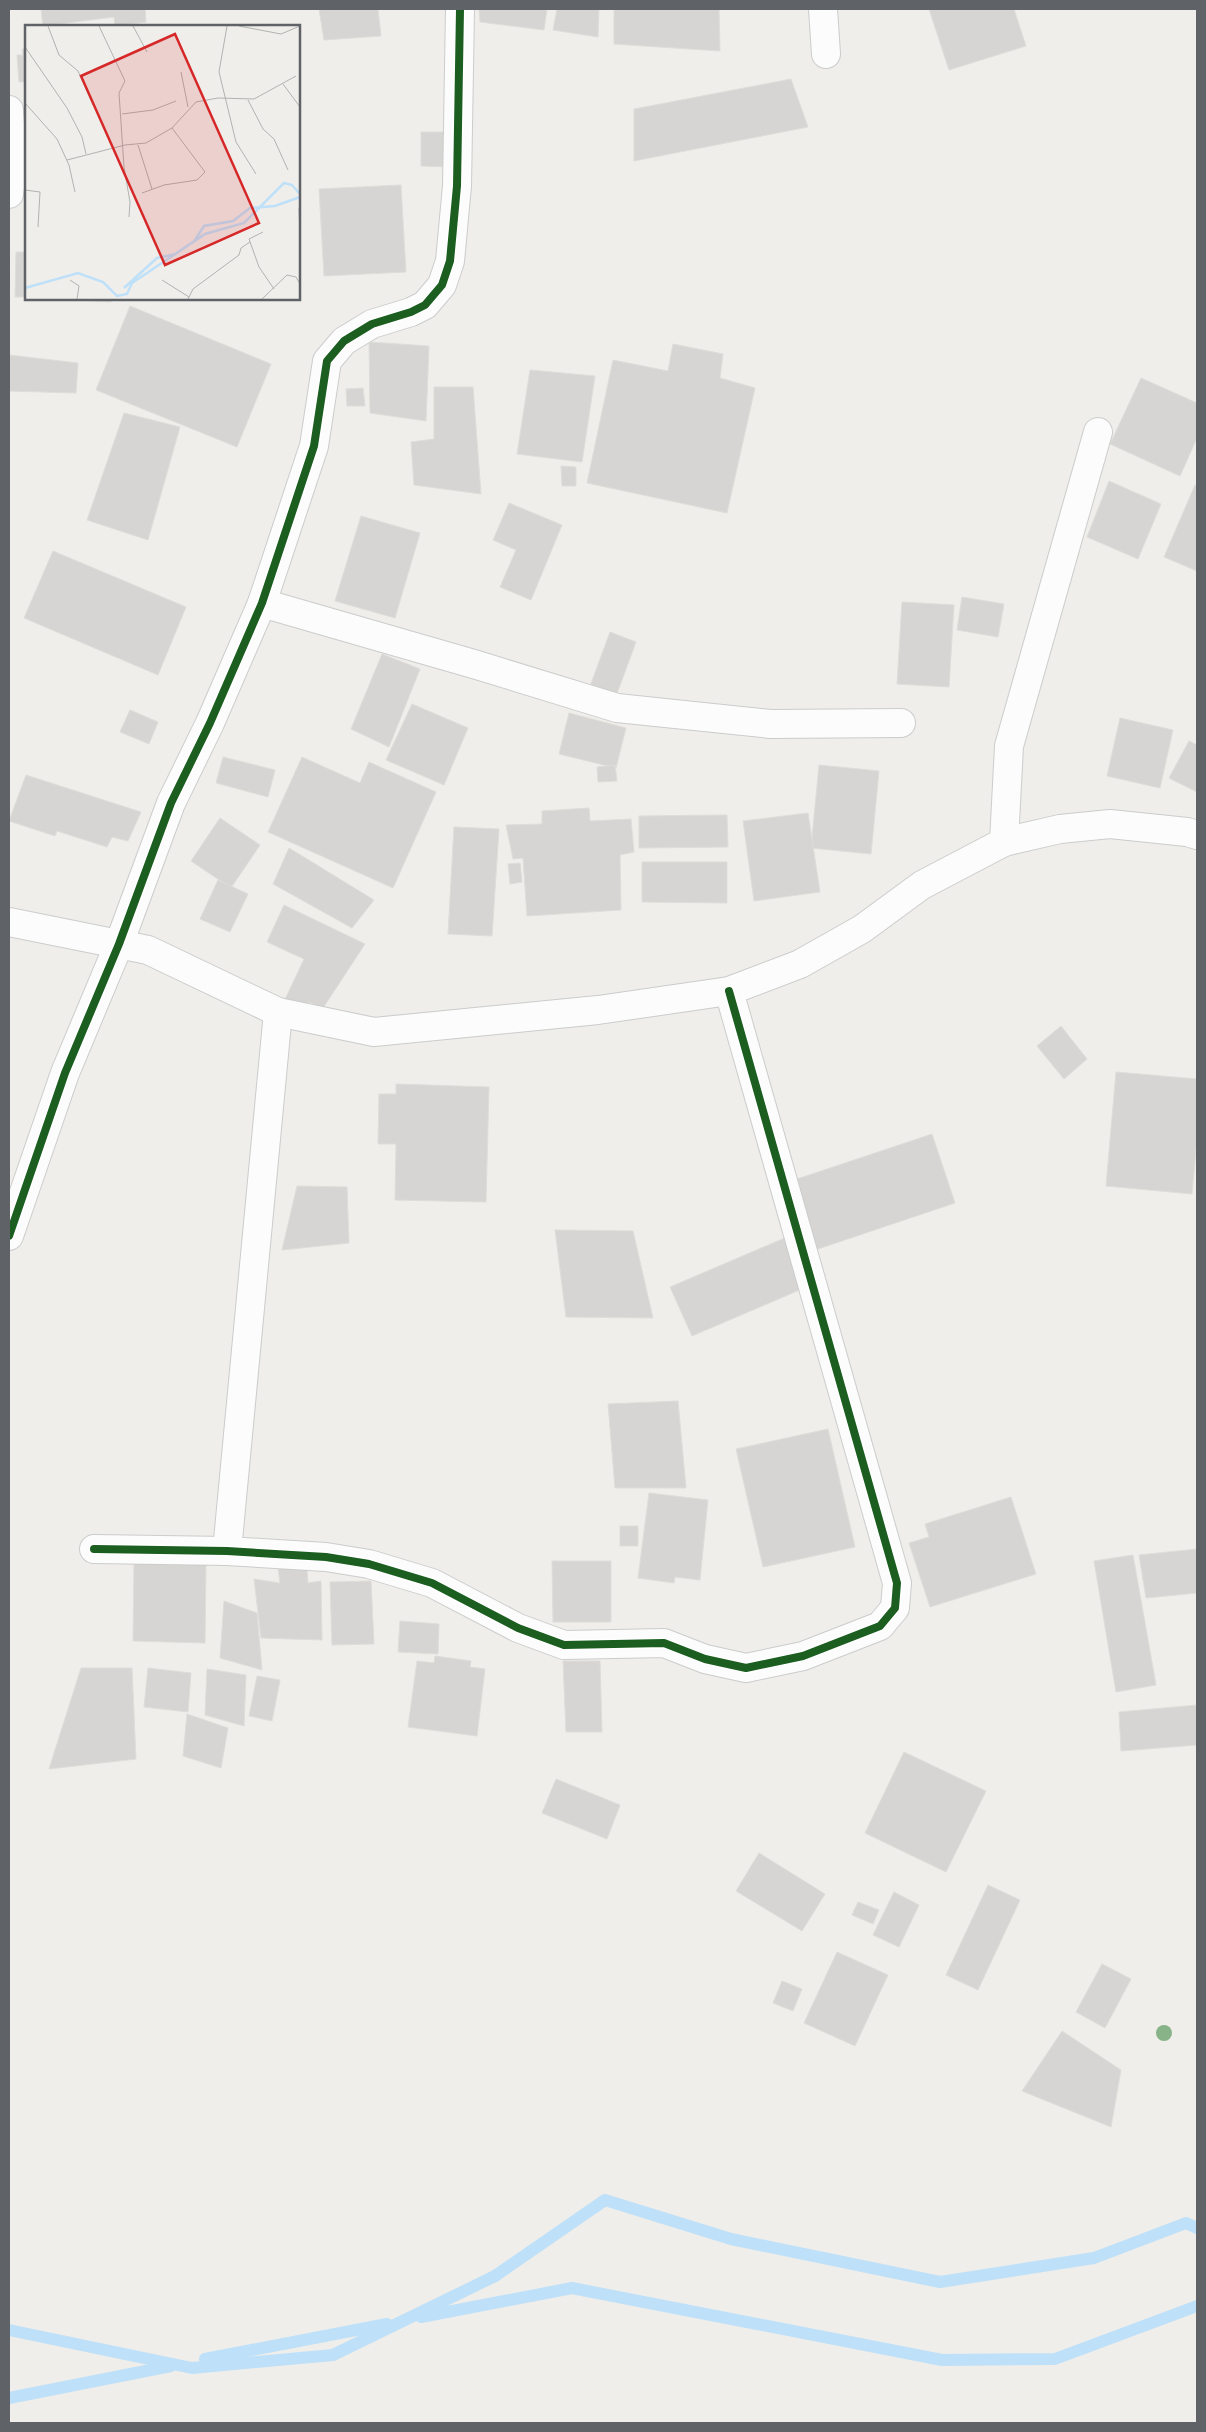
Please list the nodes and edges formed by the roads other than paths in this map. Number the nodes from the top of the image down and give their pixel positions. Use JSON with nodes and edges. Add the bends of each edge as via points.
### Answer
{"nodes":[{"id":1,"x":460,"y":9,"type":"edge"},
{"id":2,"x":823,"y":9,"type":"edge"},
{"id":3,"x":826,"y":54,"type":"dead end"},
{"id":4,"x":9,"y":110,"type":"edge"},
{"id":5,"x":9,"y":194,"type":"edge"},
{"id":6,"x":1098,"y":432,"type":"dead end"},
{"id":7,"x":262,"y":603,"type":"junction"},
{"id":8,"x":901,"y":723,"type":"dead end"},
{"id":9,"x":1197,"y":835,"type":"edge"},
{"id":10,"x":1004,"y":842,"type":"junction"},
{"id":11,"x":9,"y":922,"type":"edge"},
{"id":12,"x":119,"y":944,"type":"junction"},
{"id":13,"x":729,"y":991,"type":"junction"},
{"id":14,"x":278,"y":1012,"type":"junction"},
{"id":15,"x":9,"y":1236,"type":"edge"},
{"id":16,"x":94,"y":1549,"type":"dead end"},
{"id":17,"x":227,"y":1551,"type":"junction"}],
"edges":[{"from":1,"to":7,"type":"street","via":[[457,186],[450,261],[442,285],[426,305],[372,324],[344,341],[326,361],[314,446]]},
{"from":2,"to":3,"type":"street"},
{"from":4,"to":5,"type":"street","via":[[13,165]]},
{"from":6,"to":10,"type":"street","via":[[1009,746]]},
{"from":7,"to":8,"type":"street","via":[[617,708],[771,724]]},
{"from":7,"to":12,"type":"street","via":[[210,724],[171,803]]},
{"from":9,"to":10,"type":"street","via":[[1110,824],[1060,829]]},
{"from":10,"to":13,"type":"street","via":[[922,884],[862,929],[800,964]]},
{"from":11,"to":12,"type":"street"},
{"from":12,"to":14,"type":"street","via":[[148,950]]},
{"from":12,"to":15,"type":"street","via":[[64,1073]]},
{"from":13,"to":14,"type":"street","via":[[598,1010],[374,1032]]},
{"from":13,"to":17,"type":"street","via":[[897,1583],[895,1608],[880,1626],[803,1656],[746,1668],[705,1659],[664,1643],[564,1645],[518,1628],[432,1583],[369,1564],[326,1557]]},
{"from":14,"to":17,"type":"street"},
{"from":16,"to":17,"type":"street"}]}
